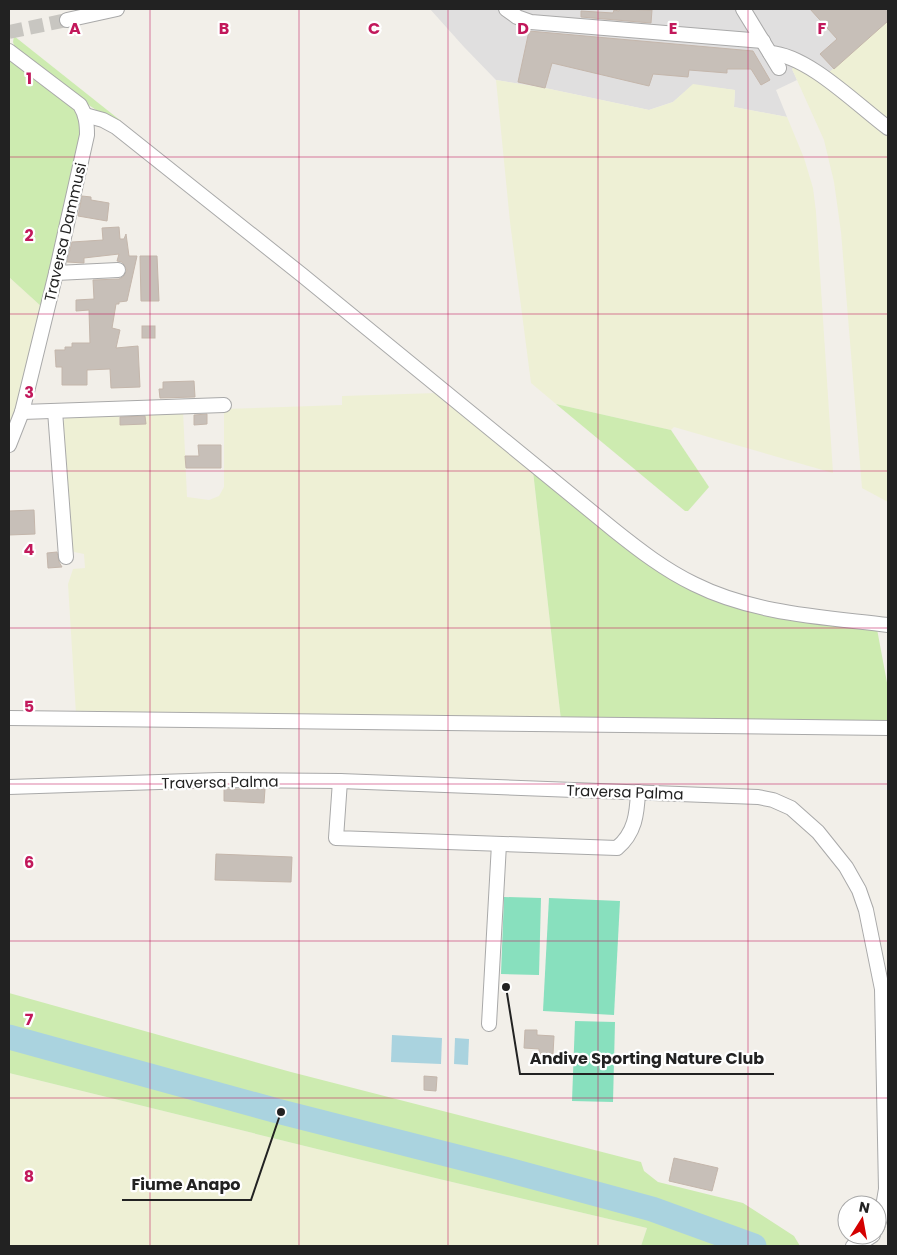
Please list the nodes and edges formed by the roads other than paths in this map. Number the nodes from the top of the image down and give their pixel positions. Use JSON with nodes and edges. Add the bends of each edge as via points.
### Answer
{"nodes":[{"id":1,"x":117,"y":9,"type":"edge"},
{"id":2,"x":506,"y":9,"type":"edge"},
{"id":3,"x":743,"y":9,"type":"edge"},
{"id":4,"x":67,"y":20,"type":"tunnel mouth"},
{"id":5,"x":767,"y":47,"type":"junction"},
{"id":6,"x":9,"y":51,"type":"edge"},
{"id":7,"x":779,"y":68,"type":"dead end"},
{"id":8,"x":86,"y":115,"type":"junction"},
{"id":9,"x":888,"y":128,"type":"edge"},
{"id":10,"x":118,"y":270,"type":"dead end"},
{"id":11,"x":56,"y":273,"type":"junction"},
{"id":12,"x":224,"y":404,"type":"dead end"},
{"id":13,"x":55,"y":411,"type":"junction"},
{"id":14,"x":22,"y":412,"type":"junction"},
{"id":15,"x":9,"y":445,"type":"edge"},
{"id":16,"x":66,"y":557,"type":"dead end"},
{"id":17,"x":888,"y":624,"type":"edge"},
{"id":18,"x":9,"y":718,"type":"edge"},
{"id":19,"x":888,"y":728,"type":"edge"},
{"id":20,"x":340,"y":781,"type":"junction"},
{"id":21,"x":9,"y":787,"type":"edge"},
{"id":22,"x":638,"y":792,"type":"junction"},
{"id":23,"x":499,"y":844,"type":"junction"},
{"id":24,"x":489,"y":1024,"type":"dead end"},
{"id":25,"x":885,"y":1195,"type":"edge"}],
"edges":[{"from":1,"to":4,"type":"street"},
{"from":2,"to":5,"type":"street","via":[[530,22]]},
{"from":3,"to":5,"type":"street"},
{"from":5,"to":7,"type":"street"},
{"from":5,"to":9,"type":"street","via":[[814,71]]},
{"from":6,"to":8,"type":"street","via":[[80,105]]},
{"from":8,"to":11,"type":"street","name":"Traversa Dammusi","via":[[87,135]]},
{"from":8,"to":17,"type":"street","via":[[116,127],[664,567],[724,597],[758,606]]},
{"from":10,"to":11,"type":"street"},
{"from":11,"to":14,"type":"street","name":"Traversa Dammusi"},
{"from":12,"to":13,"type":"street"},
{"from":13,"to":14,"type":"street"},
{"from":13,"to":16,"type":"street"},
{"from":14,"to":15,"type":"street","name":"Traversa Dammusi"},
{"from":18,"to":19,"type":"street"},
{"from":20,"to":21,"type":"street","name":"Traversa Palma","via":[[219,780]]},
{"from":20,"to":22,"type":"street","name":"Traversa Palma"},
{"from":20,"to":23,"type":"street","via":[[336,838]]},
{"from":22,"to":23,"type":"street","via":[[633,829],[617,848]]},
{"from":22,"to":25,"type":"street","name":"Traversa Palma","via":[[773,800],[791,808],[818,832],[846,867],[866,910],[882,989]]},
{"from":23,"to":24,"type":"street"}]}
